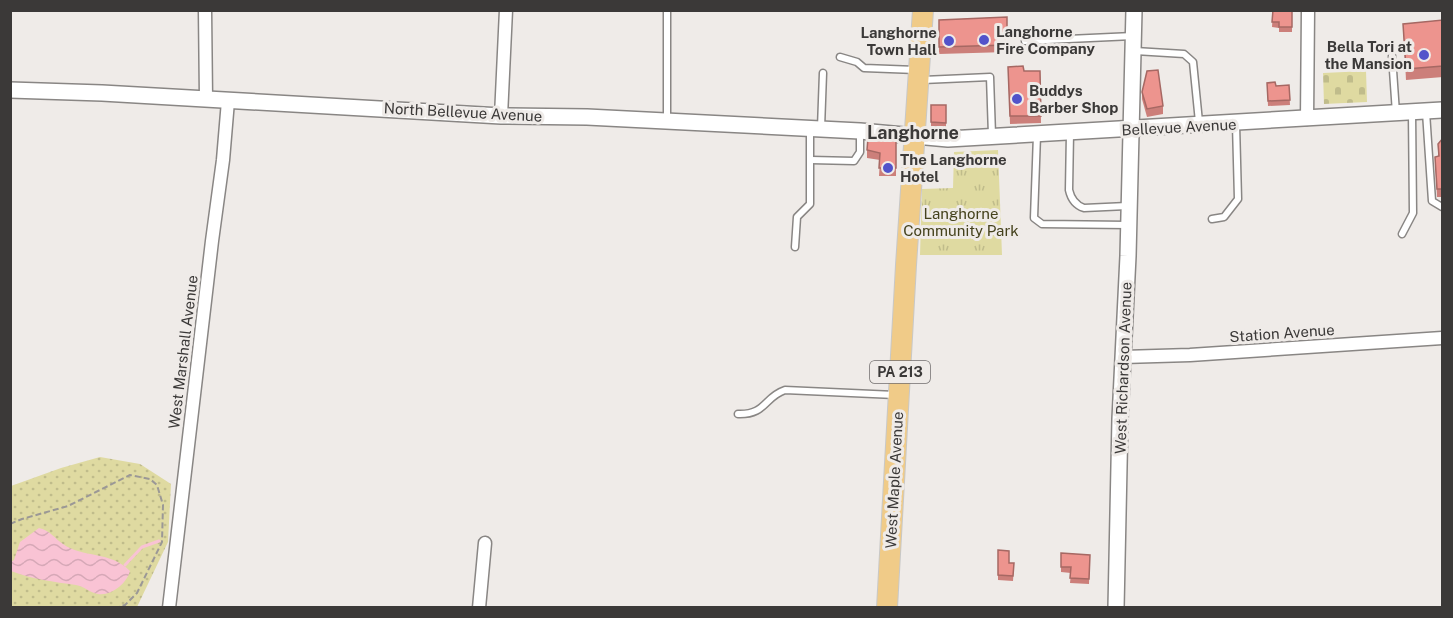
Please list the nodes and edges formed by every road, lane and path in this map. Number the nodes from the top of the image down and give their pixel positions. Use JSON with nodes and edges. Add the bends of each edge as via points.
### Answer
{"nodes":[{"id":1,"x":205,"y":10,"type":"edge"},
{"id":2,"x":506,"y":10,"type":"edge"},
{"id":3,"x":667,"y":10,"type":"edge"},
{"id":4,"x":923,"y":10,"type":"edge"},
{"id":5,"x":1134,"y":10,"type":"edge"},
{"id":6,"x":1308,"y":10,"type":"edge"},
{"id":7,"x":1025,"y":41,"type":"dead end"},
{"id":8,"x":1133,"y":44,"type":"junction"},
{"id":9,"x":1392,"y":56,"type":"dead end"},
{"id":10,"x":840,"y":57,"type":"dead end"},
{"id":11,"x":822,"y":73,"type":"dead end"},
{"id":12,"x":919,"y":75,"type":"junction"},
{"id":13,"x":10,"y":90,"type":"edge"},
{"id":14,"x":206,"y":99,"type":"junction"},
{"id":15,"x":228,"y":101,"type":"junction"},
{"id":16,"x":1443,"y":110,"type":"edge"},
{"id":17,"x":1419,"y":112,"type":"junction"},
{"id":18,"x":1396,"y":114,"type":"junction"},
{"id":19,"x":501,"y":116,"type":"junction"},
{"id":20,"x":1307,"y":119,"type":"junction"},
{"id":21,"x":667,"y":122,"type":"junction"},
{"id":22,"x":1236,"y":124,"type":"junction"},
{"id":23,"x":1199,"y":126,"type":"junction"},
{"id":24,"x":815,"y":129,"type":"junction"},
{"id":25,"x":1131,"y":129,"type":"junction"},
{"id":26,"x":860,"y":131,"type":"junction"},
{"id":27,"x":1070,"y":133,"type":"junction"},
{"id":28,"x":1038,"y":134,"type":"junction"},
{"id":29,"x":915,"y":137,"type":"junction"},
{"id":30,"x":992,"y":137,"type":"junction"},
{"id":31,"x":811,"y":160,"type":"junction"},
{"id":32,"x":1128,"y":206,"type":"junction"},
{"id":33,"x":1443,"y":207,"type":"edge"},
{"id":34,"x":1212,"y":219,"type":"dead end"},
{"id":35,"x":1128,"y":225,"type":"junction"},
{"id":36,"x":1402,"y":234,"type":"dead end"},
{"id":37,"x":795,"y":247,"type":"dead end"},
{"id":38,"x":1443,"y":338,"type":"edge"},
{"id":39,"x":1123,"y":357,"type":"junction"},
{"id":40,"x":899,"y":395,"type":"junction"},
{"id":41,"x":738,"y":414,"type":"dead end"},
{"id":42,"x":10,"y":524,"type":"edge"},
{"id":43,"x":485,"y":543,"type":"dead end"},
{"id":44,"x":887,"y":607,"type":"edge"},
{"id":45,"x":116,"y":608,"type":"edge"},
{"id":46,"x":169,"y":608,"type":"edge"},
{"id":47,"x":479,"y":608,"type":"edge"},
{"id":48,"x":902,"y":608,"type":"edge"},
{"id":49,"x":1116,"y":608,"type":"edge"}],
"edges":[{"from":1,"to":14,"type":"street"},
{"from":2,"to":19,"type":"street"},
{"from":3,"to":21,"type":"lane"},
{"from":4,"to":12,"type":"main road","number":"PA 213"},
{"from":5,"to":8,"type":"street","name":"West Richardson Avenue"},
{"from":6,"to":20,"type":"street"},
{"from":7,"to":8,"type":"lane"},
{"from":8,"to":23,"type":"lane","via":[[1184,54],[1193,62]]},
{"from":8,"to":25,"type":"street","name":"West Richardson Avenue"},
{"from":9,"to":18,"type":"lane"},
{"from":10,"to":12,"type":"lane","via":[[857,62],[864,69]]},
{"from":11,"to":24,"type":"lane"},
{"from":12,"to":29,"type":"main road","number":"PA 213"},
{"from":12,"to":30,"type":"lane","via":[[990,77]]},
{"from":13,"to":14,"type":"street","name":"North Bellevue Avenue"},
{"from":14,"to":15,"type":"street","name":"North Bellevue Avenue"},
{"from":15,"to":19,"type":"street","name":"North Bellevue Avenue"},
{"from":15,"to":46,"type":"street","name":"West Marshall Avenue"},
{"from":16,"to":17,"type":"street","name":"Bellevue Avenue"},
{"from":17,"to":18,"type":"street","name":"Bellevue Avenue"},
{"from":17,"to":33,"type":"lane","via":[[1432,201]]},
{"from":17,"to":36,"type":"lane","via":[[1413,213]]},
{"from":18,"to":20,"type":"street","name":"Bellevue Avenue"},
{"from":19,"to":21,"type":"street","name":"North Bellevue Avenue"},
{"from":20,"to":22,"type":"street","name":"Bellevue Avenue"},
{"from":21,"to":24,"type":"street","name":"North Bellevue Avenue"},
{"from":22,"to":23,"type":"street","name":"Bellevue Avenue"},
{"from":22,"to":34,"type":"lane","via":[[1238,198],[1224,218]]},
{"from":23,"to":25,"type":"street","name":"Bellevue Avenue"},
{"from":24,"to":26,"type":"street","name":"North Bellevue Avenue"},
{"from":24,"to":31,"type":"lane"},
{"from":25,"to":27,"type":"street","name":"Bellevue Avenue"},
{"from":25,"to":32,"type":"street","name":"West Richardson Avenue"},
{"from":26,"to":29,"type":"street","name":"North Bellevue Avenue"},
{"from":26,"to":31,"type":"lane","via":[[860,152],[854,161]]},
{"from":27,"to":28,"type":"street","name":"Bellevue Avenue"},
{"from":27,"to":32,"type":"lane","via":[[1071,198],[1084,208]]},
{"from":28,"to":30,"type":"street","name":"Bellevue Avenue"},
{"from":28,"to":35,"type":"lane","via":[[1034,218],[1042,224]]},
{"from":29,"to":30,"type":"street","name":"Bellevue Avenue"},
{"from":29,"to":40,"type":"main road","name":"West Maple Avenue","number":"PA 213"},
{"from":31,"to":37,"type":"lane","via":[[810,204],[797,217]]},
{"from":32,"to":35,"type":"street","name":"West Richardson Avenue"},
{"from":35,"to":39,"type":"street","name":"West Richardson Avenue"},
{"from":38,"to":39,"type":"street","name":"Station Avenue"},
{"from":39,"to":49,"type":"street","name":"West Richardson Avenue"},
{"from":40,"to":41,"type":"lane","via":[[785,390],[757,411]]},
{"from":40,"to":44,"type":"main road","name":"West Maple Avenue","number":"PA 213"},
{"from":42,"to":45,"type":"path","via":[[68,506],[130,475],[157,484],[163,505],[162,542],[137,592],[125,605]]},
{"from":43,"to":47,"type":"street"},
{"from":44,"to":48,"type":"street"}]}
